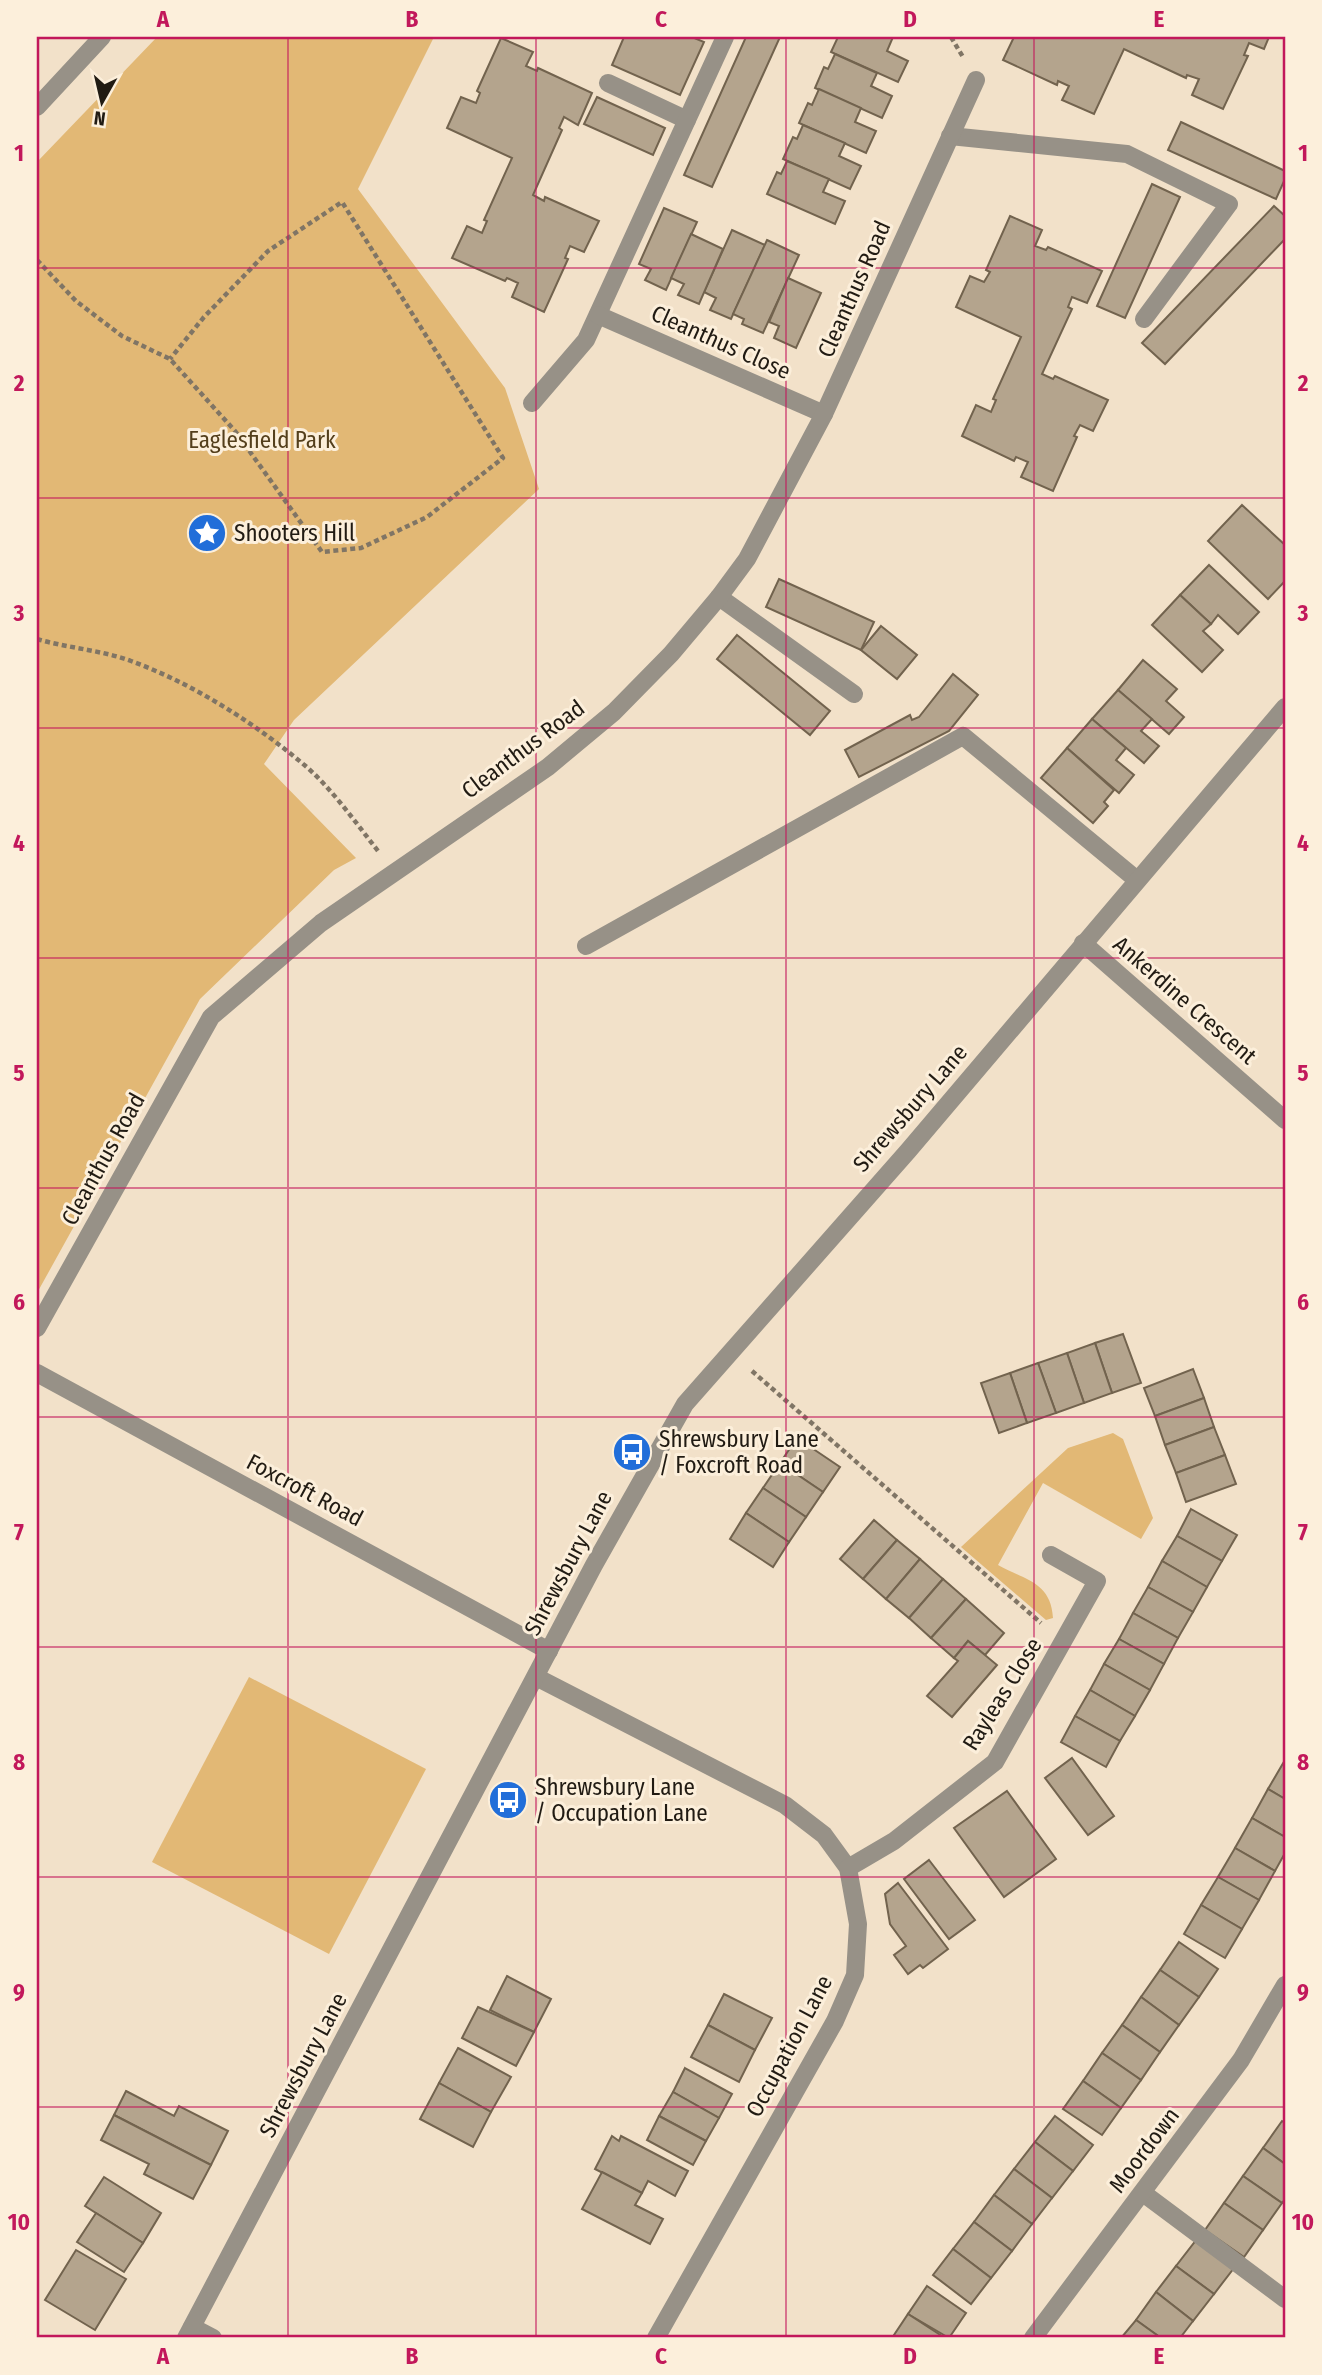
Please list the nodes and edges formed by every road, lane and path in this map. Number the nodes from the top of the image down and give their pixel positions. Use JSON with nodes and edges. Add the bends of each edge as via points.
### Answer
{"nodes":[{"id":1,"x":102,"y":37,"type":"edge"},
{"id":2,"x":725,"y":37,"type":"edge"},
{"id":3,"x":976,"y":79,"type":"dead end"},
{"id":4,"x":608,"y":83,"type":"dead end"},
{"id":5,"x":37,"y":107,"type":"edge"},
{"id":6,"x":687,"y":120,"type":"junction"},
{"id":7,"x":950,"y":136,"type":"junction"},
{"id":8,"x":37,"y":260,"type":"edge"},
{"id":9,"x":598,"y":315,"type":"junction"},
{"id":10,"x":1144,"y":319,"type":"dead end"},
{"id":11,"x":170,"y":359,"type":"junction"},
{"id":12,"x":532,"y":403,"type":"dead end"},
{"id":13,"x":824,"y":414,"type":"junction"},
{"id":14,"x":719,"y":597,"type":"junction"},
{"id":15,"x":37,"y":639,"type":"edge"},
{"id":16,"x":854,"y":694,"type":"dead end"},
{"id":17,"x":1285,"y":708,"type":"edge"},
{"id":18,"x":393,"y":872,"type":"junction"},
{"id":19,"x":1137,"y":880,"type":"junction"},
{"id":20,"x":1083,"y":943,"type":"junction"},
{"id":21,"x":586,"y":946,"type":"dead end"},
{"id":22,"x":1285,"y":1121,"type":"edge"},
{"id":23,"x":37,"y":1328,"type":"edge"},
{"id":24,"x":730,"y":1352,"type":"junction"},
{"id":25,"x":37,"y":1373,"type":"edge"},
{"id":26,"x":1051,"y":1555,"type":"dead end"},
{"id":27,"x":1063,"y":1642,"type":"junction"},
{"id":28,"x":549,"y":1651,"type":"junction"},
{"id":29,"x":536,"y":1677,"type":"junction"},
{"id":30,"x":848,"y":1868,"type":"junction"},
{"id":31,"x":1285,"y":1985,"type":"edge"},
{"id":32,"x":1143,"y":2193,"type":"junction"},
{"id":33,"x":1285,"y":2299,"type":"edge"},
{"id":34,"x":189,"y":2333,"type":"edge"},
{"id":35,"x":213,"y":2338,"type":"edge"},
{"id":36,"x":656,"y":2338,"type":"edge"},
{"id":37,"x":1033,"y":2338,"type":"edge"}],
"edges":[{"from":1,"to":5,"type":"street"},
{"from":2,"to":6,"type":"street"},
{"from":3,"to":7,"type":"street","name":"Cleanthus Road"},
{"from":4,"to":6,"type":"street"},
{"from":6,"to":9,"type":"street"},
{"from":7,"to":10,"type":"street","via":[[1127,154],[1229,204]]},
{"from":7,"to":13,"type":"street","name":"Cleanthus Road"},
{"from":8,"to":11,"type":"path","via":[[76,301],[122,336]]},
{"from":9,"to":12,"type":"street","via":[[586,340]]},
{"from":9,"to":13,"type":"street","name":"Cleanthus Close"},
{"from":11,"to":11,"type":"path","via":[[268,251],[342,202],[503,458],[427,517],[361,548],[322,552],[236,431]]},
{"from":13,"to":14,"type":"street","name":"Cleanthus Road","via":[[747,559]]},
{"from":14,"to":16,"type":"street"},
{"from":14,"to":18,"type":"street","name":"Cleanthus Road","via":[[614,712],[548,767]]},
{"from":15,"to":18,"type":"path","via":[[129,660],[178,682],[246,722],[309,770]]},
{"from":17,"to":19,"type":"street","name":"Shrewsbury Lane"},
{"from":18,"to":23,"type":"street","name":"Cleanthus Road","via":[[277,958],[211,1017]]},
{"from":19,"to":20,"type":"street","name":"Shrewsbury Lane"},
{"from":19,"to":21,"type":"street","via":[[963,736]]},
{"from":20,"to":22,"type":"street","name":"Ankerdine Crescent"},
{"from":20,"to":24,"type":"street","name":"Shrewsbury Lane"},
{"from":24,"to":27,"type":"path"},
{"from":24,"to":28,"type":"street","name":"Shrewsbury Lane","via":[[685,1404]]},
{"from":25,"to":28,"type":"street","name":"Foxcroft Road"},
{"from":26,"to":27,"type":"street","name":"Rayleas Close","via":[[1097,1581]]},
{"from":27,"to":30,"type":"street","name":"Rayleas Close","via":[[995,1762],[894,1841]]},
{"from":28,"to":29,"type":"street","name":"Shrewsbury Lane"},
{"from":29,"to":30,"type":"street","name":"Occupation Lane","via":[[785,1805],[824,1835]]},
{"from":29,"to":34,"type":"street","name":"Shrewsbury Lane"},
{"from":30,"to":36,"type":"street","name":"Occupation Lane","via":[[858,1924],[855,1975],[835,2021]]},
{"from":31,"to":32,"type":"street","name":"Moordown","via":[[1241,2060]]},
{"from":32,"to":33,"type":"street"},
{"from":32,"to":37,"type":"street","name":"Moordown"},
{"from":34,"to":35,"type":"street"}]}
